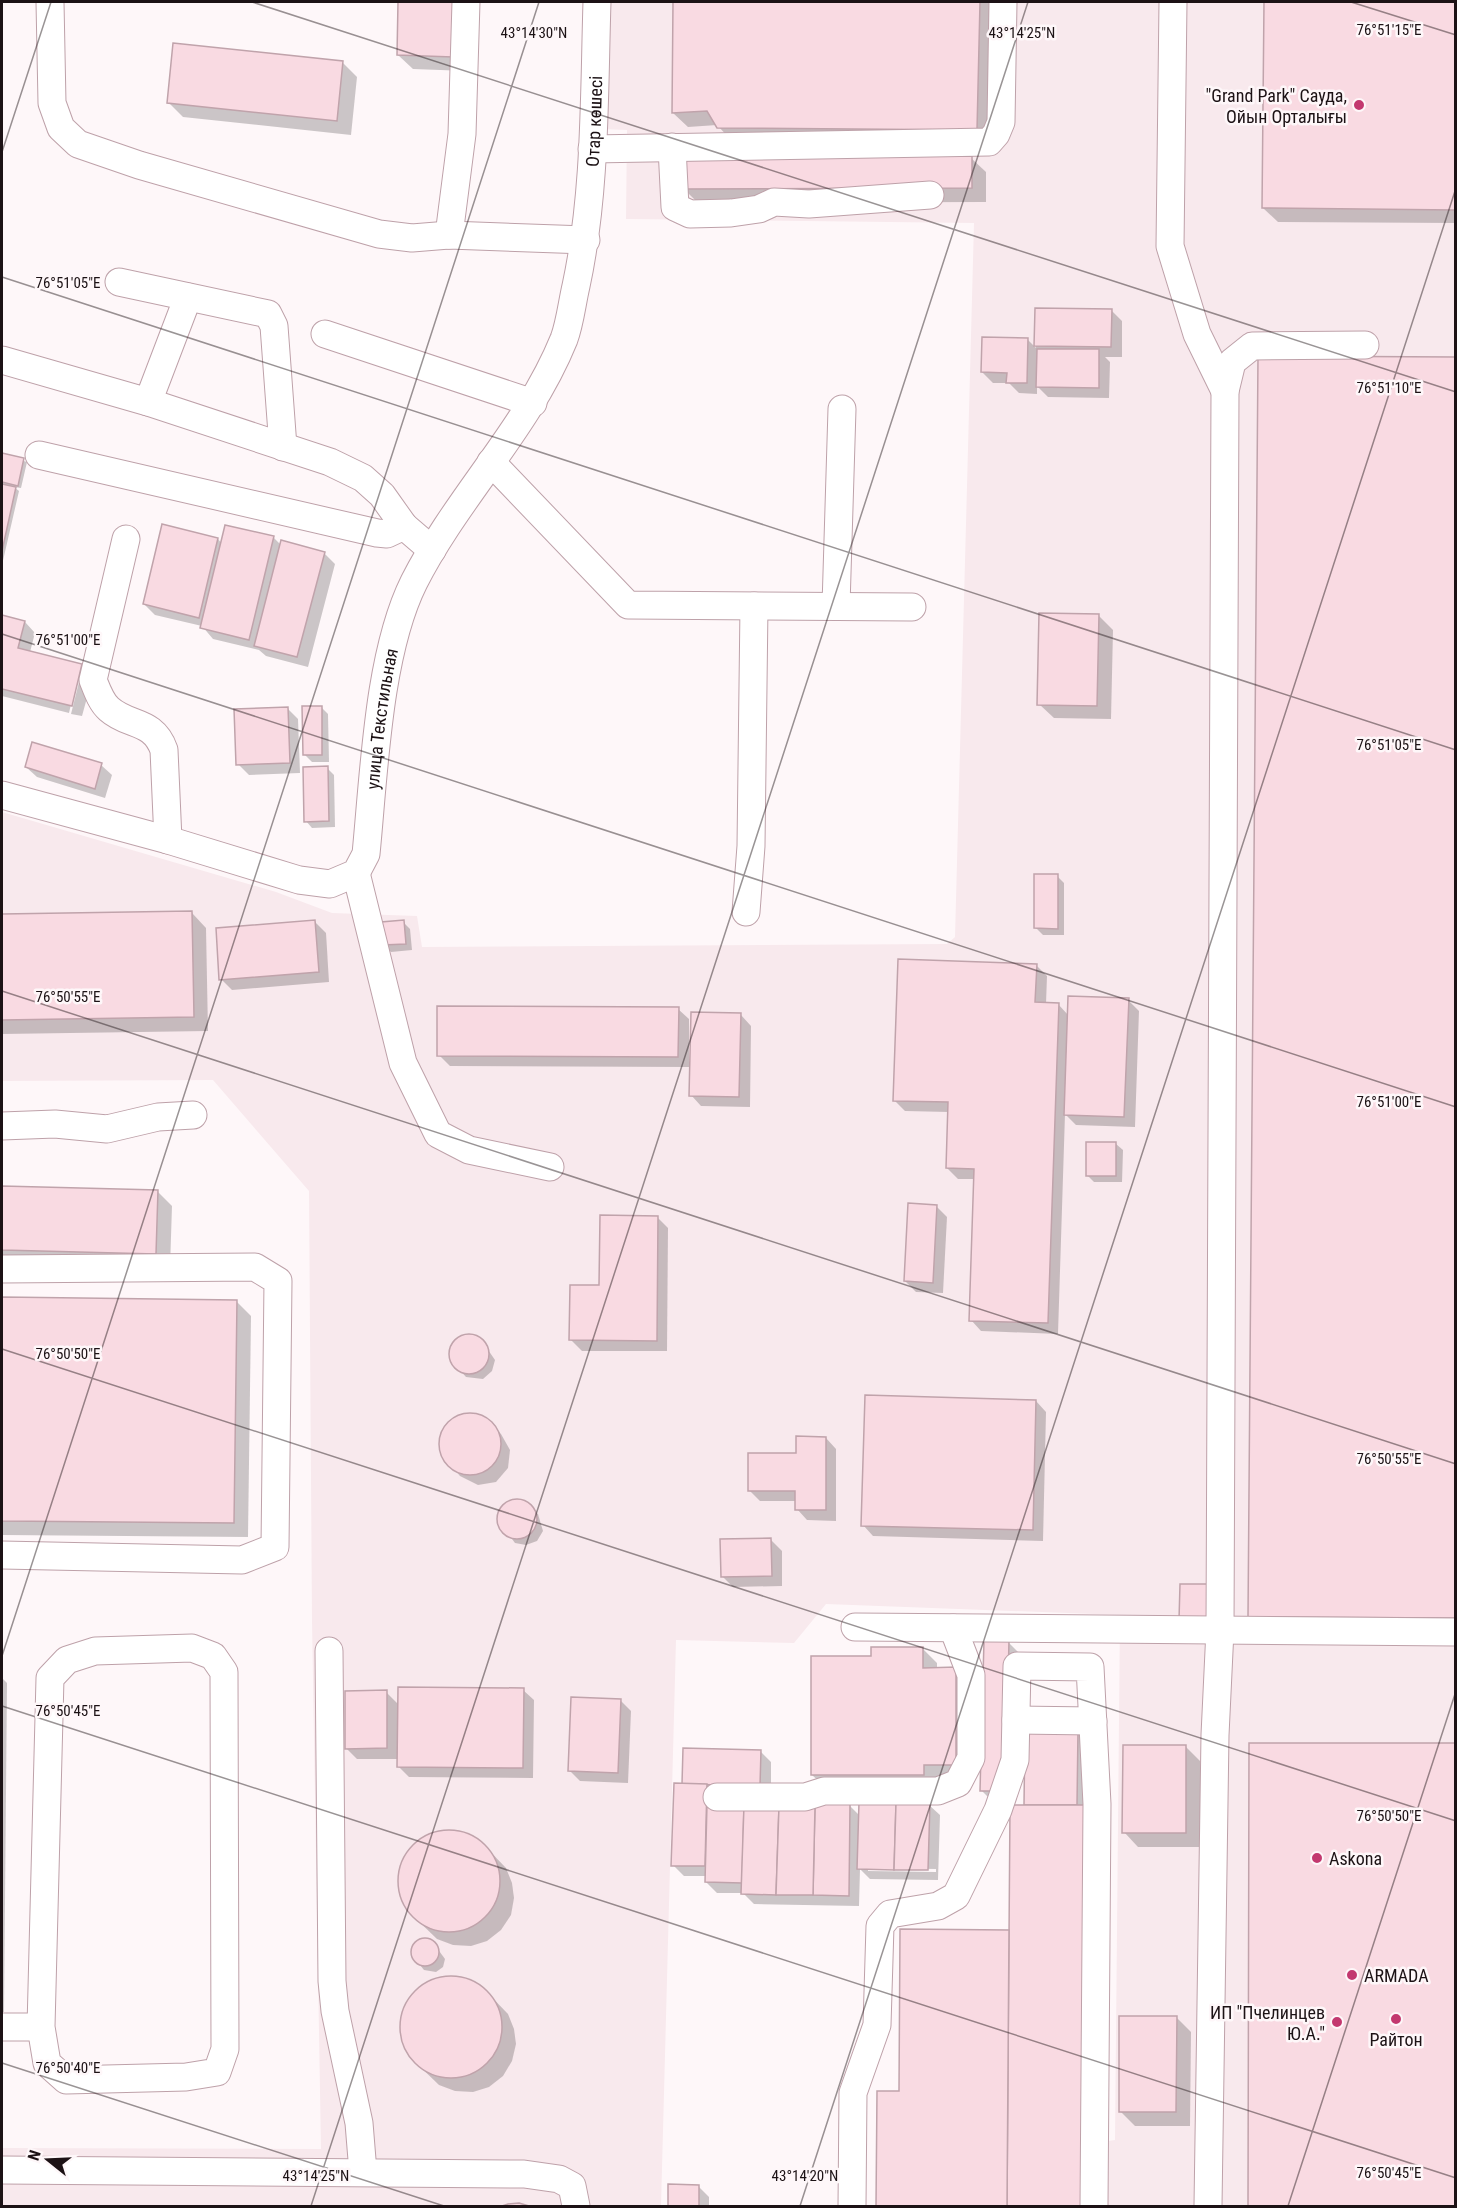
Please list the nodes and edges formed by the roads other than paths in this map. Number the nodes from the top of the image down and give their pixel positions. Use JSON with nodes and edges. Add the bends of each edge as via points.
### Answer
{"nodes":[{"id":1,"x":50,"y":2,"type":"edge"},
{"id":2,"x":466,"y":2,"type":"edge"},
{"id":3,"x":597,"y":2,"type":"edge"},
{"id":4,"x":1003,"y":2,"type":"edge"},
{"id":5,"x":1173,"y":2,"type":"edge"},
{"id":6,"x":672,"y":147,"type":"junction"},
{"id":7,"x":592,"y":149,"type":"junction"},
{"id":8,"x":930,"y":195,"type":"dead end"},
{"id":9,"x":449,"y":235,"type":"junction"},
{"id":10,"x":586,"y":240,"type":"junction"},
{"id":11,"x":119,"y":282,"type":"dead end"},
{"id":12,"x":188,"y":297,"type":"junction"},
{"id":13,"x":325,"y":334,"type":"dead end"},
{"id":14,"x":1365,"y":345,"type":"dead end"},
{"id":15,"x":3,"y":368,"type":"edge"},
{"id":16,"x":1225,"y":391,"type":"junction"},
{"id":17,"x":148,"y":402,"type":"junction"},
{"id":18,"x":533,"y":403,"type":"junction"},
{"id":19,"x":842,"y":409,"type":"dead end"},
{"id":20,"x":283,"y":447,"type":"junction"},
{"id":21,"x":39,"y":454,"type":"dead end"},
{"id":22,"x":491,"y":462,"type":"junction"},
{"id":23,"x":404,"y":526,"type":"junction"},
{"id":24,"x":126,"y":539,"type":"dead end"},
{"id":25,"x":432,"y":550,"type":"junction"},
{"id":26,"x":754,"y":606,"type":"junction"},
{"id":27,"x":836,"y":606,"type":"junction"},
{"id":28,"x":912,"y":607,"type":"dead end"},
{"id":29,"x":2,"y":795,"type":"edge"},
{"id":30,"x":168,"y":840,"type":"junction"},
{"id":31,"x":356,"y":873,"type":"junction"},
{"id":32,"x":746,"y":912,"type":"dead end"},
{"id":33,"x":193,"y":1115,"type":"dead end"},
{"id":34,"x":2,"y":1126,"type":"edge"},
{"id":35,"x":550,"y":1167,"type":"dead end"},
{"id":36,"x":2,"y":1269,"type":"edge"},
{"id":37,"x":2,"y":1555,"type":"edge"},
{"id":38,"x":855,"y":1627,"type":"dead end"},
{"id":39,"x":953,"y":1628,"type":"junction"},
{"id":40,"x":1220,"y":1630,"type":"junction"},
{"id":41,"x":1455,"y":1632,"type":"edge"},
{"id":42,"x":329,"y":1652,"type":"dead end"},
{"id":43,"x":1016,"y":1720,"type":"junction"},
{"id":44,"x":1093,"y":1721,"type":"junction"},
{"id":45,"x":717,"y":1797,"type":"dead end"},
{"id":46,"x":2,"y":2026,"type":"edge"},
{"id":47,"x":40,"y":2027,"type":"junction"},
{"id":48,"x":2,"y":2170,"type":"edge"},
{"id":49,"x":363,"y":2172,"type":"junction"},
{"id":50,"x":576,"y":2206,"type":"edge"},
{"id":51,"x":852,"y":2206,"type":"edge"},
{"id":52,"x":1094,"y":2206,"type":"edge"},
{"id":53,"x":1208,"y":2206,"type":"edge"}],
"edges":[{"from":1,"to":9,"type":"street","via":[[52,103],[61,128],[78,144],[150,169],[379,234],[412,238]]},
{"from":2,"to":9,"type":"street","via":[[462,134]]},
{"from":3,"to":7,"type":"street","name":"Отар көшесі"},
{"from":4,"to":6,"type":"street","via":[[1001,122],[989,142]]},
{"from":5,"to":16,"type":"street","via":[[1170,246],[1197,334]]},
{"from":6,"to":7,"type":"street"},
{"from":6,"to":8,"type":"street","via":[[675,207],[690,214],[759,209],[774,202],[809,204]]},
{"from":7,"to":10,"type":"street","name":"Отар көшесі"},
{"from":9,"to":10,"type":"street"},
{"from":10,"to":18,"type":"street","name":"улица Текстильная","via":[[565,338]]},
{"from":11,"to":12,"type":"street"},
{"from":12,"to":17,"type":"street"},
{"from":12,"to":20,"type":"street","via":[[268,314],[274,326]]},
{"from":13,"to":18,"type":"street"},
{"from":14,"to":16,"type":"street","via":[[1252,346],[1232,362]]},
{"from":15,"to":17,"type":"street"},
{"from":16,"to":40,"type":"street"},
{"from":17,"to":20,"type":"street"},
{"from":18,"to":22,"type":"street","name":"улица Текстильная"},
{"from":19,"to":27,"type":"street"},
{"from":20,"to":23,"type":"street","via":[[363,478],[382,495]]},
{"from":21,"to":23,"type":"street","via":[[377,533],[387,534]]},
{"from":22,"to":25,"type":"street","name":"улица Текстильная"},
{"from":22,"to":26,"type":"street","via":[[628,605]]},
{"from":23,"to":25,"type":"street"},
{"from":24,"to":30,"type":"street","via":[[93,680],[109,710],[155,732],[161,741]]},
{"from":25,"to":31,"type":"street","name":"улица Текстильная","via":[[400,619],[386,677],[366,854]]},
{"from":26,"to":27,"type":"street"},
{"from":26,"to":32,"type":"street","via":[[751,846]]},
{"from":27,"to":28,"type":"street"},
{"from":29,"to":30,"type":"street"},
{"from":30,"to":31,"type":"street","via":[[299,880],[330,884]]},
{"from":31,"to":35,"type":"street","via":[[403,1063],[438,1134],[469,1150]]},
{"from":33,"to":34,"type":"street","via":[[158,1117],[107,1129]]},
{"from":36,"to":37,"type":"street","via":[[255,1267],[278,1281],[278,1293],[275,1547],[242,1560]]},
{"from":38,"to":39,"type":"street"},
{"from":39,"to":40,"type":"street"},
{"from":39,"to":45,"type":"street","via":[[971,1675],[970,1758],[958,1783],[938,1791],[824,1791],[805,1797]]},
{"from":40,"to":41,"type":"street"},
{"from":40,"to":53,"type":"street"},
{"from":42,"to":49,"type":"street","via":[[332,1981],[334,2011],[359,2123]]},
{"from":43,"to":44,"type":"street"},
{"from":43,"to":44,"type":"street","via":[[1017,1666],[1090,1667]]},
{"from":43,"to":51,"type":"street","via":[[1015,1760],[1001,1800],[956,1896],[938,1906],[890,1914],[880,1926],[877,2025],[853,2093]]},
{"from":44,"to":52,"type":"street","via":[[1097,1804]]},
{"from":46,"to":47,"type":"street"},
{"from":47,"to":47,"type":"street","via":[[50,1678],[67,1660],[95,1651],[192,1648],[213,1656],[224,1672],[225,2049],[217,2072],[186,2077],[66,2080],[47,2063]]},
{"from":48,"to":49,"type":"street"},
{"from":49,"to":50,"type":"street","via":[[524,2174],[559,2179],[572,2186]]}]}
